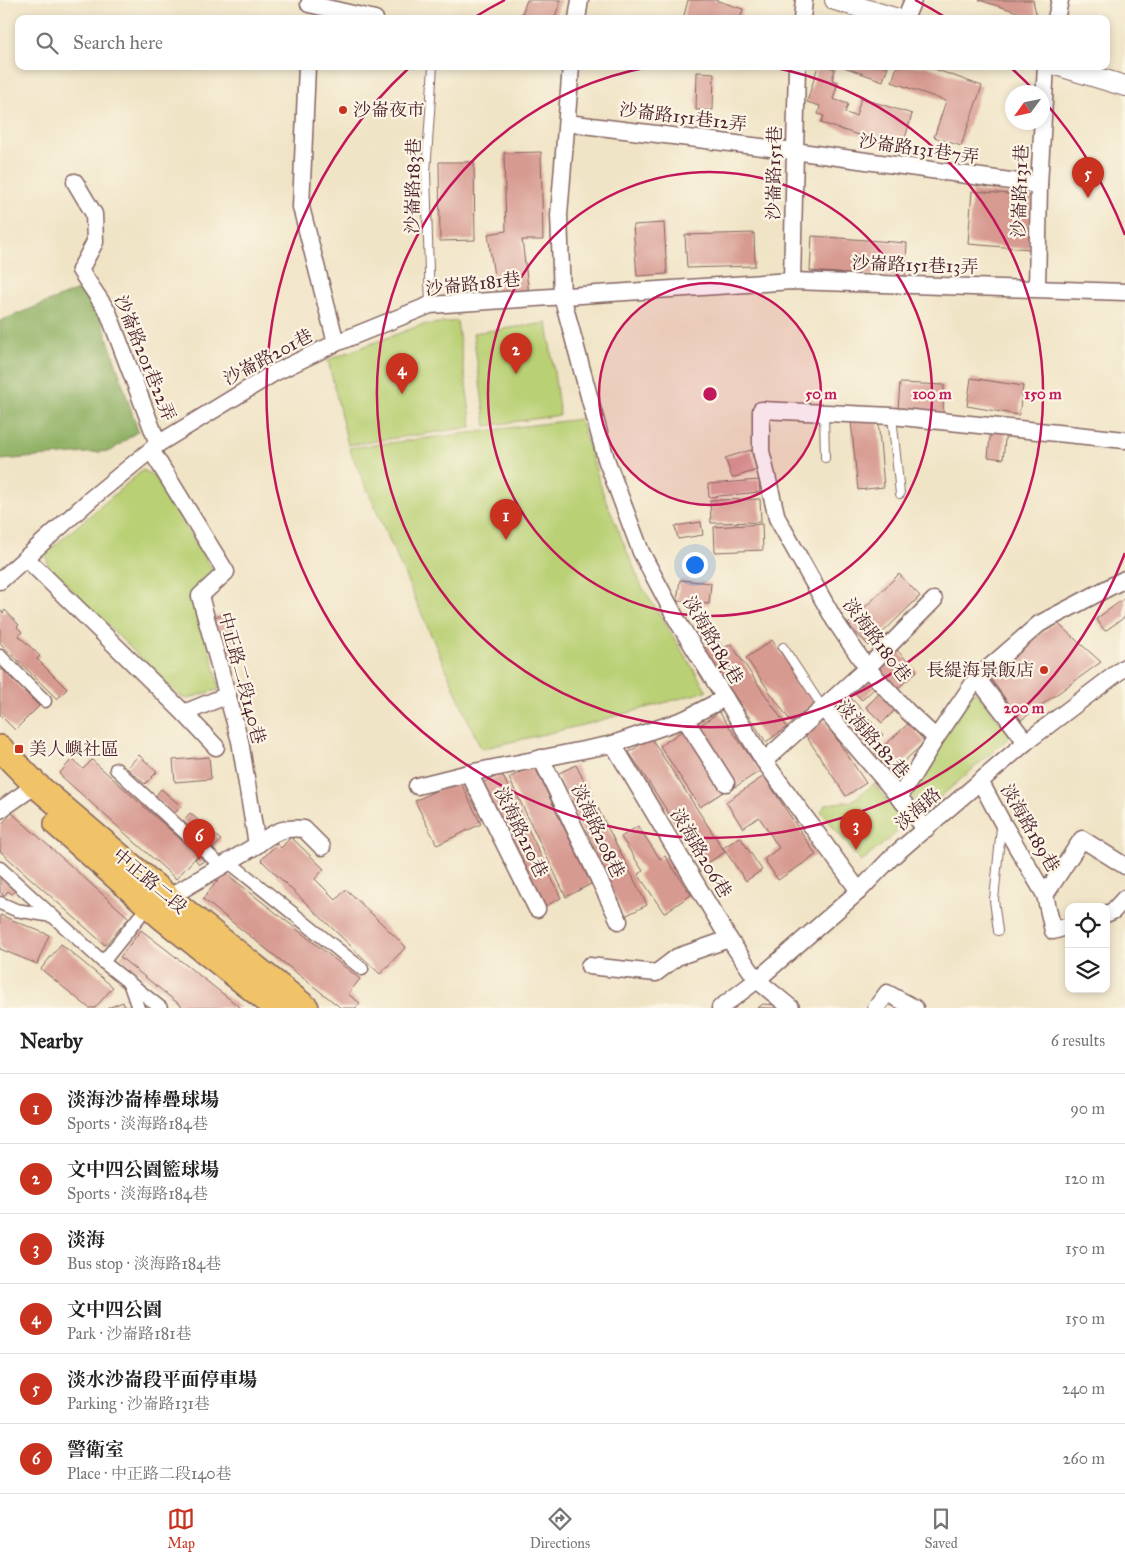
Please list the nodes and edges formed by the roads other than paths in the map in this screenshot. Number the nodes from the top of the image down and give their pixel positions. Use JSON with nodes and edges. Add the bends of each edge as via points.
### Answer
{"nodes":[{"id":1,"x":580,"y":0,"type":"edge"},
{"id":2,"x":804,"y":0,"type":"edge"},
{"id":3,"x":834,"y":0,"type":"edge"},
{"id":4,"x":913,"y":0,"type":"edge"},
{"id":5,"x":1060,"y":0,"type":"edge"},
{"id":6,"x":309,"y":8,"type":"edge"},
{"id":7,"x":351,"y":15,"type":"edge"},
{"id":8,"x":578,"y":15,"type":"edge"},
{"id":9,"x":802,"y":15,"type":"edge"},
{"id":10,"x":885,"y":15,"type":"edge"},
{"id":11,"x":907,"y":15,"type":"edge"},
{"id":12,"x":1057,"y":15,"type":"edge"},
{"id":13,"x":307,"y":70,"type":"edge"},
{"id":14,"x":433,"y":70,"type":"edge"},
{"id":15,"x":571,"y":70,"type":"edge"},
{"id":16,"x":797,"y":70,"type":"edge"},
{"id":17,"x":1046,"y":70,"type":"edge"},
{"id":18,"x":1072,"y":70,"type":"edge"},
{"id":19,"x":1125,"y":86,"type":"edge"},
{"id":20,"x":566,"y":122,"type":"junction"},
{"id":21,"x":794,"y":151,"type":"junction"},
{"id":22,"x":75,"y":182,"type":"dead end"},
{"id":23,"x":1039,"y":185,"type":"junction"},
{"id":24,"x":792,"y":281,"type":"junction"},
{"id":25,"x":1037,"y":288,"type":"junction"},
{"id":26,"x":1125,"y":292,"type":"edge"},
{"id":27,"x":562,"y":296,"type":"junction"},
{"id":28,"x":430,"y":305,"type":"junction"},
{"id":29,"x":336,"y":343,"type":"junction"},
{"id":30,"x":824,"y":413,"type":"junction"},
{"id":31,"x":892,"y":416,"type":"junction"},
{"id":32,"x":1125,"y":440,"type":"edge"},
{"id":33,"x":154,"y":447,"type":"junction"},
{"id":34,"x":825,"y":458,"type":"dead end"},
{"id":35,"x":900,"y":494,"type":"dead end"},
{"id":36,"x":26,"y":558,"type":"junction"},
{"id":37,"x":1125,"y":579,"type":"edge"},
{"id":38,"x":0,"y":582,"type":"edge"},
{"id":39,"x":934,"y":600,"type":"dead end"},
{"id":40,"x":783,"y":647,"type":"dead end"},
{"id":41,"x":0,"y":656,"type":"edge"},
{"id":42,"x":1125,"y":667,"type":"edge"},
{"id":43,"x":867,"y":668,"type":"junction"},
{"id":44,"x":977,"y":678,"type":"junction"},
{"id":45,"x":228,"y":695,"type":"junction"},
{"id":46,"x":725,"y":698,"type":"junction"},
{"id":47,"x":44,"y":701,"type":"dead end"},
{"id":48,"x":824,"y":708,"type":"junction"},
{"id":49,"x":184,"y":713,"type":"junction"},
{"id":50,"x":686,"y":719,"type":"junction"},
{"id":51,"x":936,"y":738,"type":"junction"},
{"id":52,"x":1026,"y":742,"type":"junction"},
{"id":53,"x":613,"y":744,"type":"junction"},
{"id":54,"x":216,"y":747,"type":"dead end"},
{"id":55,"x":0,"y":748,"type":"edge"},
{"id":56,"x":541,"y":758,"type":"junction"},
{"id":57,"x":764,"y":761,"type":"junction"},
{"id":58,"x":116,"y":769,"type":"dead end"},
{"id":59,"x":0,"y":772,"type":"edge"},
{"id":60,"x":470,"y":773,"type":"junction"},
{"id":61,"x":980,"y":781,"type":"junction"},
{"id":62,"x":726,"y":783,"type":"dead end"},
{"id":63,"x":417,"y":786,"type":"dead end"},
{"id":64,"x":30,"y":790,"type":"junction"},
{"id":65,"x":899,"y":798,"type":"junction"},
{"id":66,"x":0,"y":810,"type":"edge"},
{"id":67,"x":1002,"y":822,"type":"junction"},
{"id":68,"x":926,"y":829,"type":"junction"},
{"id":69,"x":257,"y":845,"type":"junction"},
{"id":70,"x":322,"y":848,"type":"dead end"},
{"id":71,"x":225,"y":864,"type":"junction"},
{"id":72,"x":1125,"y":866,"type":"edge"},
{"id":73,"x":0,"y":868,"type":"edge"},
{"id":74,"x":859,"y":891,"type":"junction"},
{"id":75,"x":1045,"y":895,"type":"junction"},
{"id":76,"x":1125,"y":898,"type":"edge"},
{"id":77,"x":172,"y":901,"type":"junction"},
{"id":78,"x":0,"y":903,"type":"edge"},
{"id":79,"x":537,"y":909,"type":"dead end"},
{"id":80,"x":1110,"y":913,"type":"edge"},
{"id":81,"x":52,"y":916,"type":"junction"},
{"id":82,"x":140,"y":917,"type":"dead end"},
{"id":83,"x":619,"y":921,"type":"dead end"},
{"id":84,"x":1065,"y":927,"type":"edge"},
{"id":85,"x":998,"y":931,"type":"dead end"},
{"id":86,"x":728,"y":939,"type":"junction"},
{"id":87,"x":103,"y":962,"type":"junction"},
{"id":88,"x":589,"y":966,"type":"dead end"},
{"id":89,"x":362,"y":969,"type":"dead end"},
{"id":90,"x":757,"y":980,"type":"junction"},
{"id":91,"x":130,"y":985,"type":"junction"},
{"id":92,"x":138,"y":1008,"type":"edge"},
{"id":93,"x":161,"y":1008,"type":"edge"},
{"id":94,"x":277,"y":1008,"type":"edge"},
{"id":95,"x":306,"y":1008,"type":"edge"},
{"id":96,"x":720,"y":1008,"type":"edge"},
{"id":97,"x":791,"y":1008,"type":"edge"},
{"id":98,"x":876,"y":1008,"type":"edge"},
{"id":99,"x":915,"y":1008,"type":"edge"}],
"edges":[{"from":1,"to":8,"type":"street"},
{"from":2,"to":9,"type":"street"},
{"from":3,"to":10,"type":"street"},
{"from":4,"to":11,"type":"street"},
{"from":5,"to":12,"type":"street"},
{"from":6,"to":7,"type":"street"},
{"from":13,"to":29,"type":"street","name":"沙崙路201巷","via":[[302,207]]},
{"from":14,"to":28,"type":"lane","name":"沙崙路183巷","via":[[426,173]]},
{"from":15,"to":20,"type":"street"},
{"from":16,"to":21,"type":"street","name":"沙崙路151巷"},
{"from":17,"to":23,"type":"street","name":"沙崙路131巷"},
{"from":18,"to":19,"type":"street"},
{"from":20,"to":21,"type":"street","name":"沙崙路151巷12弄"},
{"from":20,"to":27,"type":"street","via":[[559,215]]},
{"from":21,"to":23,"type":"street","name":"沙崙路131巷7弄"},
{"from":21,"to":24,"type":"street","name":"沙崙路151巷"},
{"from":22,"to":33,"type":"street","name":"沙崙路201巷22弄","via":[[94,214],[95,242],[80,270],[108,312]]},
{"from":23,"to":25,"type":"street","name":"沙崙路131巷"},
{"from":24,"to":25,"type":"street","name":"沙崙路151巷13弄"},
{"from":24,"to":27,"type":"street","name":"沙崙路181巷"},
{"from":25,"to":26,"type":"street","name":"沙崙路151巷13弄"},
{"from":27,"to":28,"type":"street","name":"沙崙路181巷"},
{"from":27,"to":46,"type":"street","name":"淡海路184巷","via":[[606,459],[641,552],[678,622]]},
{"from":28,"to":29,"type":"street","name":"沙崙路181巷"},
{"from":29,"to":33,"type":"street","name":"沙崙路201巷","via":[[274,372]]},
{"from":30,"to":31,"type":"street"},
{"from":30,"to":34,"type":"lane"},
{"from":30,"to":43,"type":"street","name":"淡海路180巷","via":[[760,410],[761,451],[777,518],[835,621]]},
{"from":31,"to":32,"type":"street"},
{"from":31,"to":35,"type":"lane"},
{"from":33,"to":36,"type":"street","name":"沙崙路201巷"},
{"from":33,"to":45,"type":"street","name":"中正路二段140巷","via":[[226,572],[200,596]]},
{"from":36,"to":38,"type":"street","name":"沙崙路201巷"},
{"from":36,"to":49,"type":"street"},
{"from":37,"to":44,"type":"street","via":[[1039,624]]},
{"from":39,"to":43,"type":"street"},
{"from":40,"to":48,"type":"lane"},
{"from":41,"to":47,"type":"street"},
{"from":42,"to":52,"type":"street","name":"淡海路"},
{"from":43,"to":48,"type":"street"},
{"from":43,"to":51,"type":"street","name":"淡海路180巷"},
{"from":44,"to":51,"type":"street"},
{"from":44,"to":52,"type":"street"},
{"from":45,"to":49,"type":"street"},
{"from":45,"to":69,"type":"street","name":"中正路二段140巷","via":[[240,741]]},
{"from":46,"to":50,"type":"street"},
{"from":46,"to":57,"type":"street","name":"淡海路184巷"},
{"from":48,"to":57,"type":"street","name":"淡海路182巷"},
{"from":48,"to":65,"type":"street","name":"淡海路182巷"},
{"from":49,"to":54,"type":"street"},
{"from":50,"to":53,"type":"street"},
{"from":50,"to":62,"type":"street"},
{"from":51,"to":65,"type":"street"},
{"from":52,"to":61,"type":"street","name":"淡海路"},
{"from":53,"to":56,"type":"street"},
{"from":53,"to":86,"type":"street","name":"淡海路206巷"},
{"from":55,"to":64,"type":"main road","name":"中正路二段"},
{"from":56,"to":60,"type":"street"},
{"from":56,"to":83,"type":"street","name":"淡海路208巷"},
{"from":57,"to":74,"type":"street","name":"淡海路184巷"},
{"from":58,"to":71,"type":"street"},
{"from":59,"to":64,"type":"main road","name":"中正路二段"},
{"from":60,"to":63,"type":"street"},
{"from":60,"to":79,"type":"street","name":"淡海路210巷"},
{"from":61,"to":67,"type":"street","name":"淡海路189巷"},
{"from":61,"to":68,"type":"street","name":"淡海路"},
{"from":64,"to":66,"type":"street"},
{"from":64,"to":77,"type":"main road","name":"中正路二段"},
{"from":64,"to":94,"type":"main road","name":"中正路二段","via":[[162,917]]},
{"from":65,"to":68,"type":"street","name":"淡海路182巷"},
{"from":67,"to":75,"type":"street","name":"淡海路189巷"},
{"from":67,"to":85,"type":"lane","via":[[994,900]]},
{"from":68,"to":74,"type":"street","name":"淡海路","via":[[892,857]]},
{"from":69,"to":70,"type":"street","via":[[288,828],[304,829]]},
{"from":69,"to":71,"type":"street"},
{"from":71,"to":77,"type":"street","via":[[178,892]]},
{"from":71,"to":89,"type":"street"},
{"from":72,"to":75,"type":"street","name":"淡海路189巷","via":[[1082,839]]},
{"from":73,"to":81,"type":"street"},
{"from":74,"to":90,"type":"street","name":"淡海路"},
{"from":75,"to":84,"type":"street","name":"淡海路189巷","via":[[1053,931]]},
{"from":76,"to":80,"type":"street"},
{"from":77,"to":95,"type":"main road","name":"中正路二段"},
{"from":78,"to":81,"type":"street","via":[[16,910]]},
{"from":81,"to":87,"type":"street"},
{"from":82,"to":87,"type":"street"},
{"from":86,"to":88,"type":"street","via":[[677,957],[656,973]]},
{"from":86,"to":90,"type":"street","name":"淡海路206巷"},
{"from":87,"to":91,"type":"street"},
{"from":90,"to":96,"type":"street","name":"淡海路"},
{"from":90,"to":97,"type":"street","name":"淡海路206巷"},
{"from":91,"to":92,"type":"street"},
{"from":91,"to":93,"type":"street"},
{"from":98,"to":99,"type":"street","via":[[887,993]]}]}
